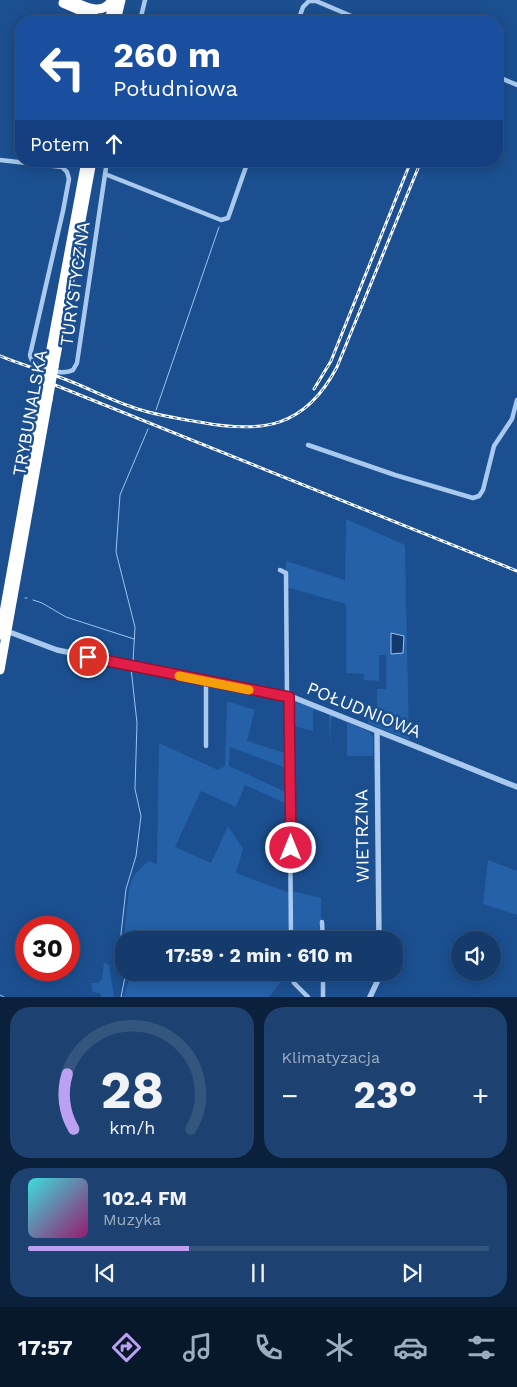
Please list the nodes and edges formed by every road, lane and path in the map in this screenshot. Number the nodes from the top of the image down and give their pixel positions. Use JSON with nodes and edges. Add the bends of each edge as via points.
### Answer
{"nodes":[{"id":1,"x":113,"y":0,"type":"edge"},
{"id":2,"x":122,"y":0,"type":"edge"},
{"id":3,"x":127,"y":0,"type":"edge"},
{"id":4,"x":145,"y":0,"type":"edge"},
{"id":5,"x":63,"y":1,"type":"edge"},
{"id":6,"x":91,"y":15,"type":"edge"},
{"id":7,"x":110,"y":15,"type":"edge"},
{"id":8,"x":118,"y":15,"type":"edge"},
{"id":9,"x":123,"y":15,"type":"edge"},
{"id":10,"x":141,"y":15,"type":"edge"},
{"id":11,"x":300,"y":15,"type":"edge"},
{"id":12,"x":349,"y":15,"type":"edge"},
{"id":13,"x":503,"y":79,"type":"edge"},
{"id":14,"x":517,"y":85,"type":"edge"},
{"id":15,"x":0,"y":160,"type":"edge"},
{"id":16,"x":15,"y":162,"type":"edge"},
{"id":17,"x":62,"y":167,"type":"edge"},
{"id":18,"x":79,"y":167,"type":"edge"},
{"id":19,"x":85,"y":167,"type":"edge"},
{"id":20,"x":91,"y":167,"type":"edge"},
{"id":21,"x":106,"y":167,"type":"edge"},
{"id":22,"x":246,"y":167,"type":"edge"},
{"id":23,"x":105,"y":174,"type":"junction"},
{"id":24,"x":74,"y":222,"type":"junction"},
{"id":25,"x":51,"y":366,"type":"junction"},
{"id":26,"x":45,"y":400,"type":"junction"},
{"id":27,"x":517,"y":400,"type":"edge"},
{"id":28,"x":308,"y":445,"type":"dead end"},
{"id":29,"x":280,"y":570,"type":"dead end"},
{"id":30,"x":12,"y":632,"type":"dead end"},
{"id":31,"x":0,"y":635,"type":"edge"},
{"id":32,"x":0,"y":670,"type":"edge"},
{"id":33,"x":206,"y":681,"type":"junction"},
{"id":34,"x":288,"y":697,"type":"junction"},
{"id":35,"x":376,"y":732,"type":"junction"},
{"id":36,"x":206,"y":746,"type":"dead end"},
{"id":37,"x":517,"y":787,"type":"edge"},
{"id":38,"x":322,"y":922,"type":"dead end"},
{"id":39,"x":291,"y":931,"type":"edge"},
{"id":40,"x":322,"y":931,"type":"edge"},
{"id":41,"x":379,"y":931,"type":"edge"},
{"id":42,"x":294,"y":981,"type":"edge"},
{"id":43,"x":323,"y":981,"type":"edge"},
{"id":44,"x":377,"y":981,"type":"edge"},
{"id":45,"x":308,"y":997,"type":"edge"},
{"id":46,"x":323,"y":997,"type":"edge"},
{"id":47,"x":370,"y":997,"type":"edge"}],
"edges":[{"from":1,"to":5,"type":"highway","via":[[100,10]]},
{"from":1,"to":7,"type":"highway"},
{"from":2,"to":8,"type":"highway"},
{"from":3,"to":9,"type":"highway"},
{"from":4,"to":10,"type":"street"},
{"from":5,"to":6,"type":"highway"},
{"from":11,"to":12,"type":"street","via":[[309,1]]},
{"from":13,"to":14,"type":"street"},
{"from":15,"to":16,"type":"street","name":"TURYSTYCZNA"},
{"from":17,"to":23,"type":"street","name":"TURYSTYCZNA","via":[[69,179],[30,355],[37,365],[63,373],[73,370],[77,364]]},
{"from":18,"to":24,"type":"highway"},
{"from":19,"to":24,"type":"highway","name":"TRYBUNALSKA"},
{"from":20,"to":25,"type":"highway","name":"TRYBUNALSKA"},
{"from":21,"to":23,"type":"street"},
{"from":22,"to":23,"type":"street","via":[[228,218],[221,220]]},
{"from":24,"to":25,"type":"highway","name":"TRYBUNALSKA"},
{"from":25,"to":26,"type":"highway","name":"TRYBUNALSKA","bridge":true},
{"from":26,"to":31,"type":"highway","name":"TRYBUNALSKA"},
{"from":26,"to":32,"type":"highway","name":"TRYBUNALSKA"},
{"from":27,"to":28,"type":"street","via":[[512,419],[494,446],[483,490],[473,498]]},
{"from":29,"to":34,"type":"street","via":[[286,573]]},
{"from":30,"to":33,"type":"street","name":"POŁUDNIOWA","via":[[43,645]]},
{"from":33,"to":34,"type":"street","name":"POŁUDNIOWA"},
{"from":33,"to":36,"type":"street"},
{"from":34,"to":35,"type":"street","name":"POŁUDNIOWA"},
{"from":34,"to":39,"type":"street"},
{"from":35,"to":37,"type":"street","name":"POŁUDNIOWA"},
{"from":35,"to":41,"type":"street","name":"WIETRZNA"},
{"from":38,"to":40,"type":"street"},
{"from":42,"to":45,"type":"street"},
{"from":43,"to":46,"type":"street"},
{"from":44,"to":47,"type":"street"}]}
